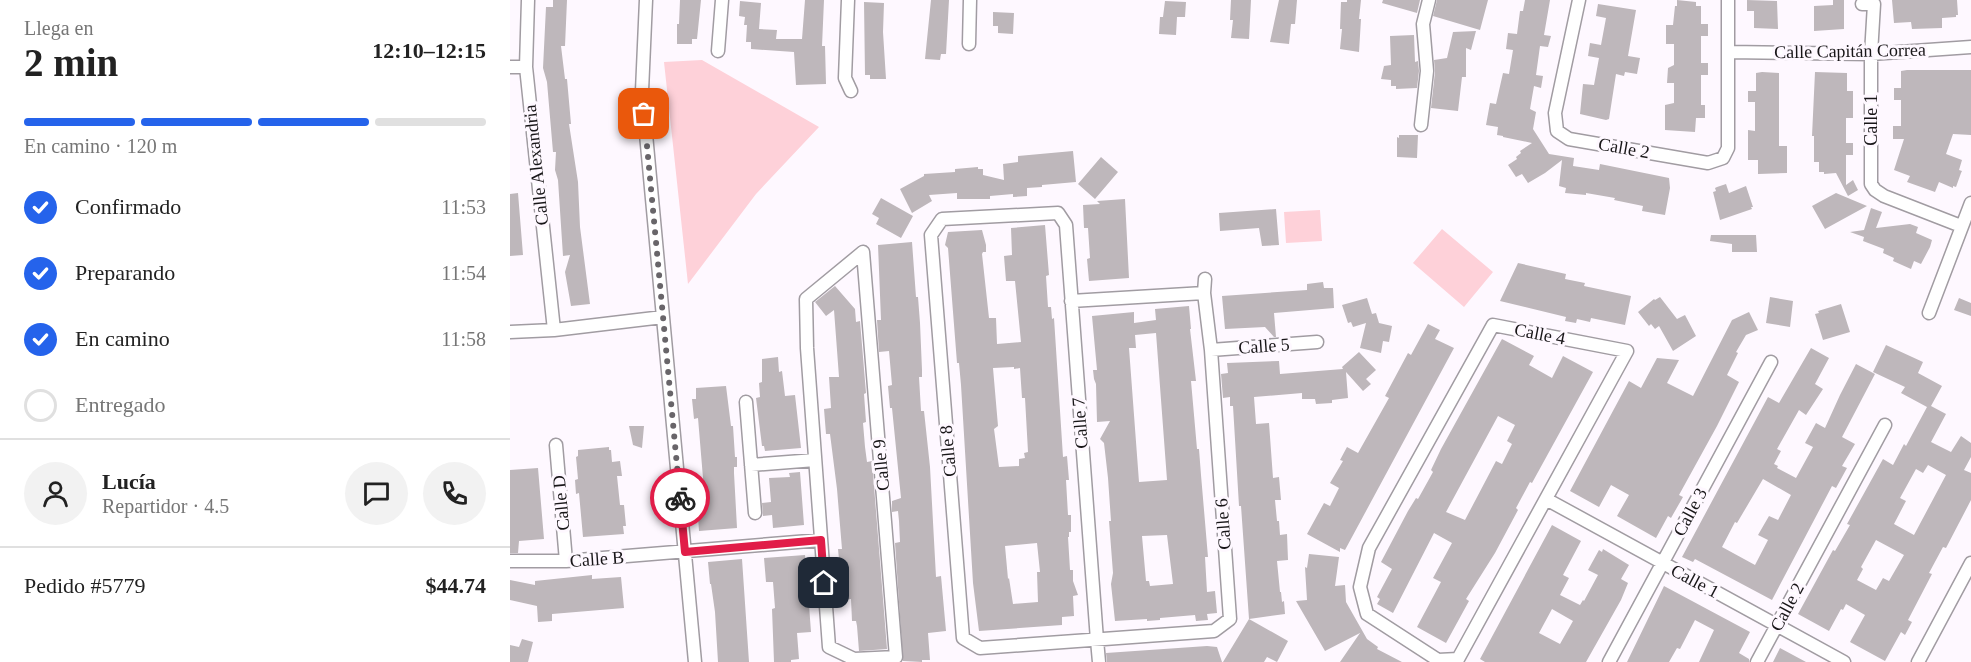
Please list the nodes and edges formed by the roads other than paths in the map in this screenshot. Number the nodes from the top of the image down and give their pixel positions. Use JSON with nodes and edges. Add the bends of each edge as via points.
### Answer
{"nodes":[{"id":1,"x":528,"y":0,"type":"edge"},
{"id":2,"x":646,"y":0,"type":"edge"},
{"id":3,"x":722,"y":0,"type":"edge"},
{"id":4,"x":848,"y":0,"type":"edge"},
{"id":5,"x":970,"y":0,"type":"edge"},
{"id":6,"x":1429,"y":0,"type":"edge"},
{"id":7,"x":1579,"y":0,"type":"edge"},
{"id":8,"x":1728,"y":0,"type":"edge"},
{"id":9,"x":1862,"y":4,"type":"dead end"},
{"id":10,"x":969,"y":44,"type":"dead end"},
{"id":11,"x":1971,"y":47,"type":"edge"},
{"id":12,"x":718,"y":51,"type":"dead end"},
{"id":13,"x":1871,"y":54,"type":"junction"},
{"id":14,"x":1729,"y":55,"type":"junction"},
{"id":15,"x":510,"y":67,"type":"edge"},
{"id":16,"x":526,"y":67,"type":"junction"},
{"id":17,"x":851,"y":91,"type":"dead end"},
{"id":18,"x":1421,"y":125,"type":"dead end"},
{"id":19,"x":1971,"y":203,"type":"edge"},
{"id":20,"x":1030,"y":215,"type":"joint"},
{"id":21,"x":1961,"y":226,"type":"junction"},
{"id":22,"x":1205,"y":279,"type":"dead end"},
{"id":23,"x":1204,"y":293,"type":"junction"},
{"id":24,"x":1071,"y":301,"type":"junction"},
{"id":25,"x":1929,"y":313,"type":"dead end"},
{"id":26,"x":663,"y":317,"type":"junction"},
{"id":27,"x":554,"y":330,"type":"junction"},
{"id":28,"x":510,"y":332,"type":"edge"},
{"id":29,"x":1317,"y":342,"type":"dead end"},
{"id":30,"x":1211,"y":350,"type":"junction"},
{"id":31,"x":1771,"y":362,"type":"dead end"},
{"id":32,"x":746,"y":402,"type":"dead end"},
{"id":33,"x":1885,"y":425,"type":"dead end"},
{"id":34,"x":556,"y":445,"type":"dead end"},
{"id":35,"x":815,"y":460,"type":"junction"},
{"id":36,"x":751,"y":465,"type":"junction"},
{"id":37,"x":1546,"y":499,"type":"junction"},
{"id":38,"x":754,"y":513,"type":"dead end"},
{"id":39,"x":821,"y":540,"type":"junction"},
{"id":40,"x":685,"y":552,"type":"junction"},
{"id":41,"x":510,"y":561,"type":"edge"},
{"id":42,"x":566,"y":561,"type":"junction"},
{"id":43,"x":1662,"y":563,"type":"junction"},
{"id":44,"x":1971,"y":563,"type":"edge"},
{"id":45,"x":1777,"y":625,"type":"junction"},
{"id":46,"x":1097,"y":640,"type":"junction"},
{"id":47,"x":694,"y":662,"type":"edge"},
{"id":48,"x":1099,"y":662,"type":"edge"},
{"id":49,"x":1609,"y":662,"type":"edge"},
{"id":50,"x":1757,"y":662,"type":"edge"},
{"id":51,"x":1845,"y":662,"type":"edge"},
{"id":52,"x":1918,"y":662,"type":"edge"}],
"edges":[{"from":1,"to":16,"type":"street","name":"Calle Alexandria"},
{"from":2,"to":26,"type":"street","via":[[642,91]]},
{"from":3,"to":12,"type":"street"},
{"from":4,"to":17,"type":"street","via":[[845,78]]},
{"from":5,"to":10,"type":"street"},
{"from":6,"to":18,"type":"street","via":[[1423,24],[1427,71]]},
{"from":7,"to":14,"type":"street","name":"Calle 2","via":[[1555,113],[1557,131],[1569,139],[1708,163],[1723,158],[1728,148]]},
{"from":8,"to":14,"type":"street"},
{"from":9,"to":13,"type":"street","name":"Calle 1","via":[[1874,4]]},
{"from":11,"to":13,"type":"street","name":"Calle Capitán Correa"},
{"from":13,"to":14,"type":"street","name":"Calle Capitán Correa"},
{"from":13,"to":21,"type":"street","name":"Calle 1","via":[[1871,184],[1884,196]]},
{"from":15,"to":16,"type":"street"},
{"from":16,"to":27,"type":"street","name":"Calle Alexandria"},
{"from":19,"to":21,"type":"street"},
{"from":20,"to":24,"type":"street","name":"Calle 7","via":[[1058,213],[1066,225]]},
{"from":20,"to":46,"type":"street","name":"Calle 8","via":[[942,219],[931,235],[963,638],[980,648]]},
{"from":21,"to":25,"type":"street"},
{"from":22,"to":23,"type":"street","name":"Calle 6"},
{"from":23,"to":24,"type":"street"},
{"from":23,"to":30,"type":"street","name":"Calle 6"},
{"from":24,"to":46,"type":"street","name":"Calle 7"},
{"from":26,"to":27,"type":"street"},
{"from":26,"to":40,"type":"street"},
{"from":27,"to":28,"type":"street"},
{"from":29,"to":30,"type":"street","name":"Calle 5"},
{"from":30,"to":46,"type":"street","name":"Calle 6","via":[[1230,619],[1214,631]]},
{"from":31,"to":43,"type":"street","name":"Calle 3"},
{"from":32,"to":36,"type":"street"},
{"from":33,"to":45,"type":"street","name":"Calle 2"},
{"from":34,"to":42,"type":"street","name":"Calle D"},
{"from":35,"to":36,"type":"street"},
{"from":35,"to":39,"type":"street","name":"Calle 9"},
{"from":35,"to":39,"type":"street","name":"Calle 9","via":[[806,299],[863,252],[896,657],[854,659],[829,647]]},
{"from":36,"to":38,"type":"street"},
{"from":37,"to":37,"type":"street","name":"Calle 4","via":[[1627,351],[1493,325],[1369,548],[1360,587],[1367,614],[1438,660],[1458,659]]},
{"from":37,"to":43,"type":"street","name":"Calle 1"},
{"from":39,"to":40,"type":"street","name":"Calle B"},
{"from":40,"to":42,"type":"street","name":"Calle B"},
{"from":40,"to":47,"type":"street"},
{"from":41,"to":42,"type":"street","name":"Calle B"},
{"from":43,"to":45,"type":"street","name":"Calle 1"},
{"from":43,"to":49,"type":"street","name":"Calle 3"},
{"from":44,"to":52,"type":"street"},
{"from":45,"to":50,"type":"street","name":"Calle 2"},
{"from":45,"to":51,"type":"street","name":"Calle 1"},
{"from":46,"to":48,"type":"street","name":"Calle 7"}]}
